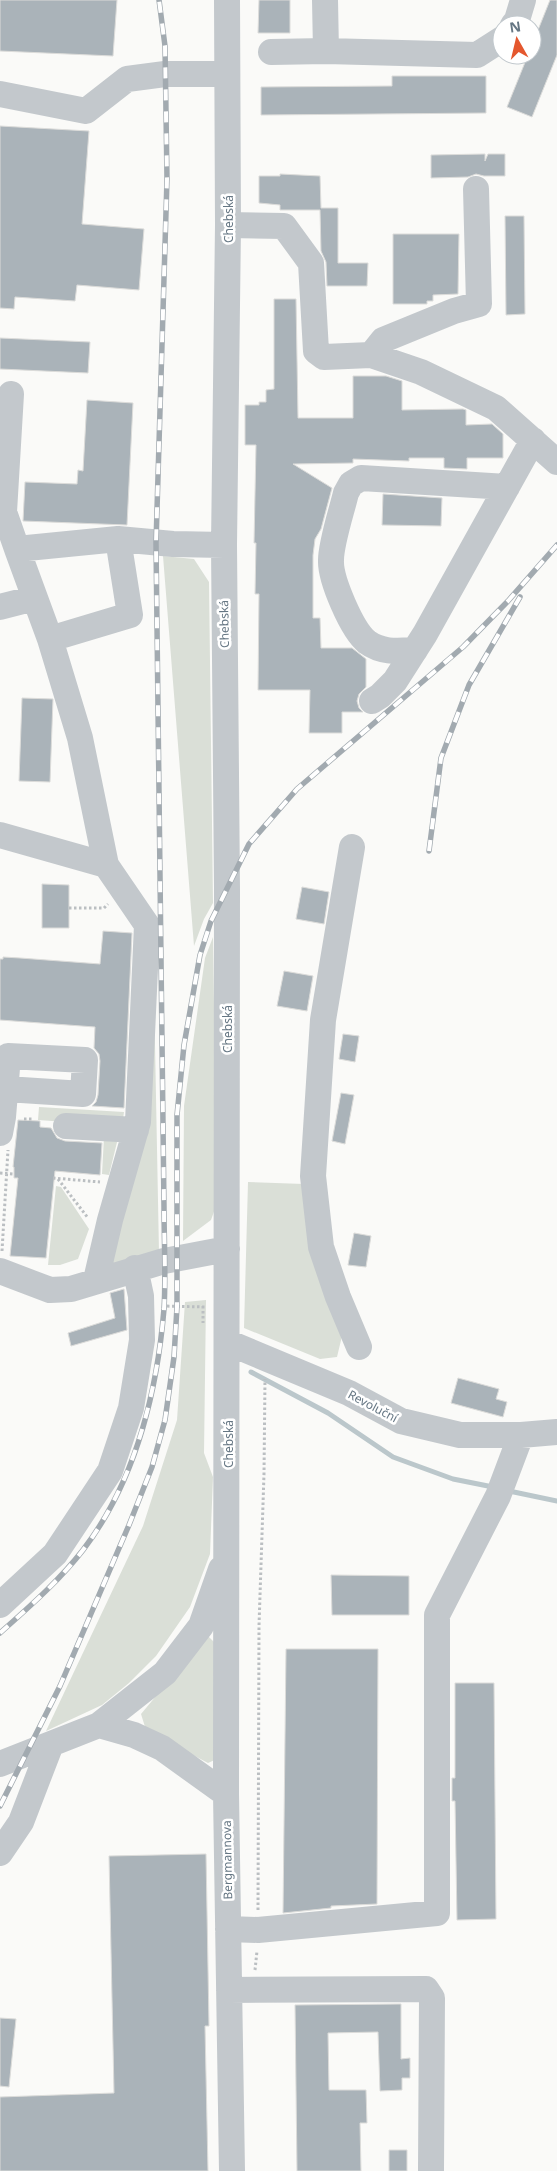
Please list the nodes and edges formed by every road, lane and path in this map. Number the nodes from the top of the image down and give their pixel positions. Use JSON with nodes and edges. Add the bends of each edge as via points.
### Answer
{"nodes":[{"id":1,"x":228,"y":0,"type":"edge"},
{"id":2,"x":325,"y":0,"type":"edge"},
{"id":3,"x":523,"y":0,"type":"edge"},
{"id":4,"x":518,"y":15,"type":"edge"},
{"id":5,"x":492,"y":45,"type":"edge"},
{"id":6,"x":326,"y":51,"type":"junction"},
{"id":7,"x":271,"y":52,"type":"dead end"},
{"id":8,"x":227,"y":74,"type":"junction"},
{"id":9,"x":0,"y":94,"type":"edge"},
{"id":10,"x":476,"y":189,"type":"dead end"},
{"id":11,"x":228,"y":225,"type":"junction"},
{"id":12,"x":371,"y":355,"type":"junction"},
{"id":13,"x":11,"y":394,"type":"dead end"},
{"id":14,"x":533,"y":440,"type":"junction"},
{"id":15,"x":557,"y":462,"type":"edge"},
{"id":16,"x":507,"y":487,"type":"junction"},
{"id":17,"x":2,"y":512,"type":"edge"},
{"id":18,"x":118,"y":539,"type":"junction"},
{"id":19,"x":224,"y":545,"type":"junction"},
{"id":20,"x":17,"y":549,"type":"junction"},
{"id":21,"x":36,"y":598,"type":"junction"},
{"id":22,"x":0,"y":607,"type":"edge"},
{"id":23,"x":50,"y":640,"type":"junction"},
{"id":24,"x":415,"y":650,"type":"junction"},
{"id":25,"x":372,"y":701,"type":"dead end"},
{"id":26,"x":0,"y":835,"type":"edge"},
{"id":27,"x":352,"y":847,"type":"dead end"},
{"id":28,"x":106,"y":865,"type":"junction"},
{"id":29,"x":122,"y":890,"type":"junction"},
{"id":30,"x":69,"y":908,"type":"dead end"},
{"id":31,"x":6,"y":1089,"type":"dead end"},
{"id":32,"x":66,"y":1126,"type":"dead end"},
{"id":33,"x":136,"y":1130,"type":"junction"},
{"id":34,"x":0,"y":1134,"type":"edge"},
{"id":35,"x":0,"y":1174,"type":"edge"},
{"id":36,"x":7,"y":1174,"type":"junction"},
{"id":37,"x":14,"y":1174,"type":"dead end"},
{"id":38,"x":53,"y":1178,"type":"dead end"},
{"id":39,"x":58,"y":1179,"type":"junction"},
{"id":40,"x":104,"y":1182,"type":"dead end"},
{"id":41,"x":92,"y":1223,"type":"dead end"},
{"id":42,"x":227,"y":1249,"type":"junction"},
{"id":43,"x":1,"y":1264,"type":"edge"},
{"id":44,"x":135,"y":1268,"type":"junction"},
{"id":45,"x":96,"y":1280,"type":"junction"},
{"id":46,"x":141,"y":1296,"type":"junction"},
{"id":47,"x":227,"y":1308,"type":"junction"},
{"id":48,"x":227,"y":1342,"type":"junction"},
{"id":49,"x":359,"y":1347,"type":"dead end"},
{"id":50,"x":265,"y":1376,"type":"dead end"},
{"id":51,"x":557,"y":1432,"type":"edge"},
{"id":52,"x":521,"y":1435,"type":"junction"},
{"id":53,"x":228,"y":1550,"type":"junction"},
{"id":54,"x":0,"y":1605,"type":"edge"},
{"id":55,"x":99,"y":1725,"type":"junction"},
{"id":56,"x":51,"y":1744,"type":"junction"},
{"id":57,"x":0,"y":1764,"type":"edge"},
{"id":58,"x":226,"y":1794,"type":"junction"},
{"id":59,"x":0,"y":1853,"type":"edge"},
{"id":60,"x":228,"y":1929,"type":"junction"},
{"id":61,"x":258,"y":1930,"type":"junction"},
{"id":62,"x":238,"y":1991,"type":"junction"},
{"id":63,"x":232,"y":2171,"type":"edge"},
{"id":64,"x":431,"y":2171,"type":"edge"}],
"edges":[{"from":1,"to":8,"type":"street","name":"Chebská"},
{"from":2,"to":6,"type":"street"},
{"from":3,"to":4,"type":"street"},
{"from":5,"to":6,"type":"street","via":[[477,55]]},
{"from":6,"to":7,"type":"street"},
{"from":8,"to":9,"type":"street","via":[[165,74],[127,79],[86,111]]},
{"from":8,"to":11,"type":"street","name":"Chebská"},
{"from":10,"to":12,"type":"street","via":[[479,304],[383,340]]},
{"from":11,"to":12,"type":"street","via":[[284,226],[311,263],[316,351],[324,357]]},
{"from":11,"to":19,"type":"street","name":"Chebská"},
{"from":12,"to":14,"type":"street","via":[[421,372],[496,408]]},
{"from":13,"to":17,"type":"street"},
{"from":14,"to":15,"type":"street"},
{"from":14,"to":16,"type":"street"},
{"from":16,"to":24,"type":"street"},
{"from":16,"to":24,"type":"street","via":[[361,478],[346,492],[331,560],[344,608],[367,642],[390,652]]},
{"from":17,"to":20,"type":"street"},
{"from":18,"to":19,"type":"street"},
{"from":18,"to":20,"type":"street"},
{"from":18,"to":23,"type":"street","via":[[130,615]]},
{"from":19,"to":42,"type":"street","name":"Chebská"},
{"from":20,"to":21,"type":"street"},
{"from":21,"to":22,"type":"street"},
{"from":21,"to":23,"type":"street"},
{"from":23,"to":28,"type":"street","via":[[80,738]]},
{"from":24,"to":25,"type":"street","via":[[395,681]]},
{"from":26,"to":28,"type":"street"},
{"from":27,"to":49,"type":"street","via":[[323,1020],[313,1176],[321,1246]]},
{"from":28,"to":29,"type":"street"},
{"from":29,"to":30,"type":"path","via":[[104,908]]},
{"from":29,"to":33,"type":"street","via":[[147,925]]},
{"from":31,"to":34,"type":"street"},
{"from":32,"to":33,"type":"street"},
{"from":33,"to":45,"type":"street"},
{"from":35,"to":36,"type":"path"},
{"from":36,"to":37,"type":"path"},
{"from":36,"to":43,"type":"path"},
{"from":38,"to":39,"type":"path"},
{"from":39,"to":40,"type":"path"},
{"from":39,"to":41,"type":"path"},
{"from":42,"to":44,"type":"street"},
{"from":42,"to":47,"type":"street","name":"Chebská"},
{"from":43,"to":45,"type":"street","via":[[50,1290],[71,1289]]},
{"from":44,"to":45,"type":"street"},
{"from":44,"to":46,"type":"street"},
{"from":46,"to":47,"type":"path","via":[[164,1307]]},
{"from":46,"to":54,"type":"street","via":[[142,1340],[131,1408],[110,1471],[55,1554]]},
{"from":47,"to":48,"type":"street","name":"Chebská"},
{"from":48,"to":52,"type":"street","name":"Revoluční","via":[[349,1392],[401,1421],[460,1435]]},
{"from":48,"to":53,"type":"street","name":"Chebská"},
{"from":50,"to":61,"type":"path","via":[[259,1636]]},
{"from":51,"to":52,"type":"street","name":"Revoluční"},
{"from":52,"to":61,"type":"street","via":[[502,1487],[438,1615],[438,1913]]},
{"from":53,"to":55,"type":"street","via":[[201,1626],[165,1673]]},
{"from":53,"to":58,"type":"street","name":"Bergmannova"},
{"from":55,"to":56,"type":"street"},
{"from":55,"to":58,"type":"street","via":[[134,1735],[162,1748]]},
{"from":56,"to":57,"type":"street"},
{"from":56,"to":59,"type":"street","via":[[21,1822]]},
{"from":58,"to":60,"type":"street","name":"Bergmannova"},
{"from":60,"to":61,"type":"street"},
{"from":60,"to":62,"type":"street","name":"Bergmannova"},
{"from":61,"to":62,"type":"path","via":[[255,1979]]},
{"from":62,"to":63,"type":"street","name":"Bergmannova"},
{"from":62,"to":64,"type":"street","via":[[426,1988],[432,1998]]}]}
